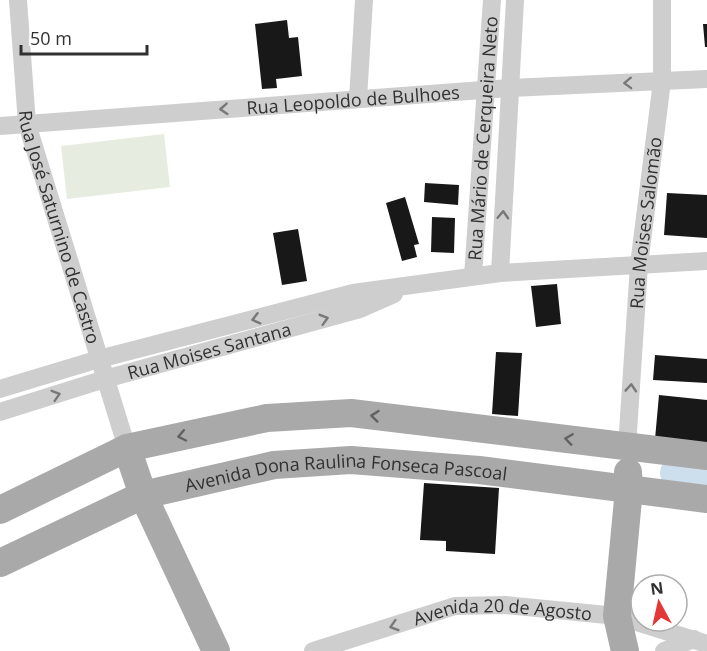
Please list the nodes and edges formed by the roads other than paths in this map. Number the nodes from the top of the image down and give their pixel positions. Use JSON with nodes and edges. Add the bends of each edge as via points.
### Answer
{"nodes":[{"id":1,"x":18,"y":0,"type":"edge"},
{"id":2,"x":364,"y":0,"type":"edge"},
{"id":3,"x":492,"y":0,"type":"edge"},
{"id":4,"x":515,"y":0,"type":"edge"},
{"id":5,"x":662,"y":0,"type":"edge"},
{"id":6,"x":707,"y":79,"type":"edge"},
{"id":7,"x":662,"y":81,"type":"junction"},
{"id":8,"x":510,"y":88,"type":"junction"},
{"id":9,"x":484,"y":91,"type":"junction"},
{"id":10,"x":358,"y":99,"type":"junction"},
{"id":11,"x":27,"y":124,"type":"junction"},
{"id":12,"x":0,"y":126,"type":"edge"},
{"id":13,"x":707,"y":261,"type":"edge"},
{"id":14,"x":639,"y":265,"type":"junction"},
{"id":15,"x":500,"y":273,"type":"junction"},
{"id":16,"x":473,"y":276,"type":"junction"},
{"id":17,"x":415,"y":286,"type":"junction"},
{"id":18,"x":99,"y":359,"type":"junction"},
{"id":19,"x":105,"y":379,"type":"junction"},
{"id":20,"x":0,"y":389,"type":"edge"},
{"id":21,"x":0,"y":412,"type":"edge"},
{"id":22,"x":627,"y":447,"type":"junction"},
{"id":23,"x":127,"y":448,"type":"junction"},
{"id":24,"x":707,"y":456,"type":"edge"},
{"id":25,"x":629,"y":489,"type":"junction"},
{"id":26,"x":144,"y":495,"type":"junction"},
{"id":27,"x":707,"y":499,"type":"edge"},
{"id":28,"x":0,"y":510,"type":"edge"},
{"id":29,"x":0,"y":563,"type":"edge"},
{"id":30,"x":617,"y":616,"type":"junction"},
{"id":31,"x":700,"y":642,"type":"edge"},
{"id":32,"x":216,"y":651,"type":"edge"},
{"id":33,"x":313,"y":651,"type":"edge"},
{"id":34,"x":625,"y":651,"type":"edge"},
{"id":35,"x":664,"y":651,"type":"edge"}],
"edges":[{"from":1,"to":11,"type":"street","name":"Rua José Saturnino de Castro"},
{"from":2,"to":10,"type":"street"},
{"from":3,"to":9,"type":"street","name":"Rua Mário de Cerqueira Neto"},
{"from":4,"to":8,"type":"street","name":"Rua Mário de Cerqueira Neto"},
{"from":5,"to":7,"type":"street","name":"Rua Moises Salomão"},
{"from":6,"to":7,"type":"street","name":"Rua Leopoldo de Bulhoes"},
{"from":7,"to":8,"type":"street","name":"Rua Leopoldo de Bulhoes","one_way":true},
{"from":7,"to":14,"type":"street","name":"Rua Moises Salomão"},
{"from":8,"to":9,"type":"street","name":"Rua Leopoldo de Bulhoes"},
{"from":15,"to":8,"type":"street","name":"Rua Mário de Cerqueira Neto","one_way":true},
{"from":9,"to":10,"type":"street","name":"Rua Leopoldo de Bulhoes"},
{"from":9,"to":16,"type":"street","name":"Rua Mário de Cerqueira Neto"},
{"from":10,"to":11,"type":"street","name":"Rua Leopoldo de Bulhoes","one_way":true},
{"from":11,"to":12,"type":"street","name":"Rua Leopoldo de Bulhoes"},
{"from":11,"to":18,"type":"street","name":"Rua José Saturnino de Castro"},
{"from":13,"to":14,"type":"street","name":"Rua Moises Santana"},
{"from":14,"to":15,"type":"street","name":"Rua Moises Santana"},
{"from":22,"to":14,"type":"street","name":"Rua Moises Salomão","one_way":true},
{"from":15,"to":16,"type":"street","name":"Rua Moises Santana"},
{"from":16,"to":17,"type":"street","name":"Rua Moises Santana"},
{"from":17,"to":18,"type":"street","name":"Rua Moises Santana","one_way":true,"via":[[353,293]]},
{"from":19,"to":17,"type":"street","name":"Rua Moises Santana","one_way":true,"via":[[360,309]]},
{"from":18,"to":19,"type":"street","name":"Rua José Saturnino de Castro"},
{"from":18,"to":20,"type":"street","name":"Rua Moises Santana"},
{"from":21,"to":19,"type":"street","name":"Rua Moises Santana","one_way":true},
{"from":19,"to":23,"type":"street","name":"Rua José Saturnino de Castro"},
{"from":22,"to":23,"type":"main road","one_way":true,"via":[[351,413],[267,418]]},
{"from":22,"to":24,"type":"main road"},
{"from":22,"to":25,"type":"main road"},
{"from":23,"to":26,"type":"main road"},
{"from":23,"to":28,"type":"main road"},
{"from":25,"to":26,"type":"main road","name":"Avenida Dona Raulina Fonseca Pascoal","via":[[479,470],[351,460],[274,465]]},
{"from":25,"to":27,"type":"main road","name":"Avenida Dona Raulina Fonseca Pascoal"},
{"from":25,"to":30,"type":"main road"},
{"from":26,"to":29,"type":"main road","name":"Avenida Dona Raulina Fonseca Pascoal"},
{"from":26,"to":32,"type":"main road"},
{"from":30,"to":31,"type":"street","name":"Avenida 20 de Agosto"},
{"from":30,"to":33,"type":"street","name":"Avenida 20 de Agosto","one_way":true,"via":[[505,605],[455,606]]},
{"from":30,"to":34,"type":"main road"},
{"from":31,"to":35,"type":"street","name":"Avenida 20 de Agosto"}]}
